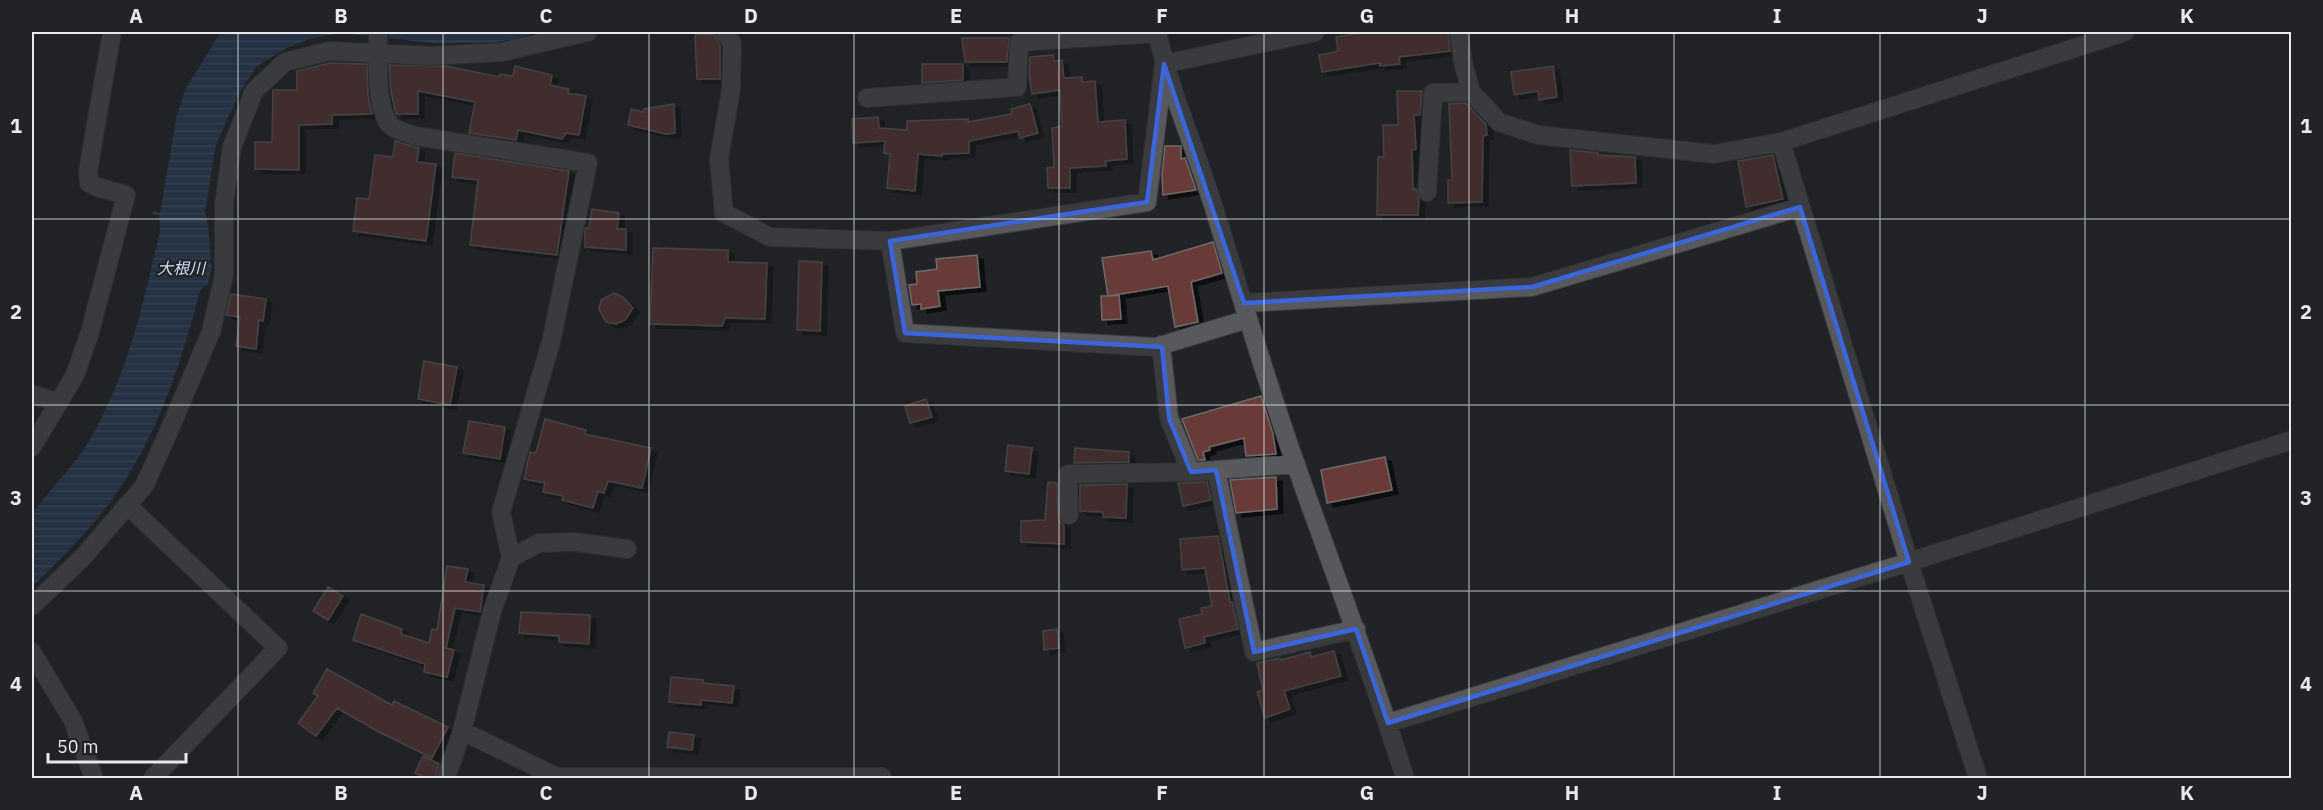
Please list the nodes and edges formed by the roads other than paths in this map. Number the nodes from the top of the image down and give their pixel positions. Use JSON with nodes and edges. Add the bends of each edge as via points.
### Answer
{"nodes":[{"id":1,"x":112,"y":32,"type":"edge"},
{"id":2,"x":588,"y":32,"type":"edge"},
{"id":3,"x":725,"y":32,"type":"edge"},
{"id":4,"x":1157,"y":32,"type":"edge"},
{"id":5,"x":1315,"y":32,"type":"edge"},
{"id":6,"x":1459,"y":32,"type":"edge"},
{"id":7,"x":2125,"y":32,"type":"edge"},
{"id":8,"x":1293,"y":34,"type":"edge"},
{"id":9,"x":378,"y":43,"type":"edge"},
{"id":10,"x":1164,"y":64,"type":"junction"},
{"id":11,"x":1471,"y":92,"type":"junction"},
{"id":12,"x":867,"y":98,"type":"dead end"},
{"id":13,"x":1781,"y":142,"type":"junction"},
{"id":14,"x":1427,"y":192,"type":"dead end"},
{"id":15,"x":1800,"y":207,"type":"junction"},
{"id":16,"x":890,"y":241,"type":"junction"},
{"id":17,"x":1246,"y":311,"type":"junction"},
{"id":18,"x":1161,"y":345,"type":"junction"},
{"id":19,"x":32,"y":394,"type":"edge"},
{"id":20,"x":59,"y":403,"type":"junction"},
{"id":21,"x":2292,"y":440,"type":"edge"},
{"id":22,"x":32,"y":447,"type":"edge"},
{"id":23,"x":1296,"y":464,"type":"junction"},
{"id":24,"x":1216,"y":470,"type":"junction"},
{"id":25,"x":1191,"y":472,"type":"junction"},
{"id":26,"x":127,"y":505,"type":"junction"},
{"id":27,"x":1069,"y":515,"type":"dead end"},
{"id":28,"x":627,"y":549,"type":"dead end"},
{"id":29,"x":511,"y":558,"type":"junction"},
{"id":30,"x":1909,"y":562,"type":"junction"},
{"id":31,"x":32,"y":606,"type":"edge"},
{"id":32,"x":1356,"y":629,"type":"junction"},
{"id":33,"x":32,"y":652,"type":"edge"},
{"id":34,"x":1388,"y":723,"type":"junction"},
{"id":35,"x":462,"y":731,"type":"junction"},
{"id":36,"x":94,"y":778,"type":"edge"},
{"id":37,"x":153,"y":778,"type":"edge"},
{"id":38,"x":446,"y":778,"type":"edge"},
{"id":39,"x":882,"y":778,"type":"edge"},
{"id":40,"x":1405,"y":778,"type":"edge"},
{"id":41,"x":1978,"y":778,"type":"edge"}],
"edges":[{"from":1,"to":20,"type":"street","via":[[89,183],[126,195],[90,332],[75,375]]},
{"from":2,"to":9,"type":"street","via":[[502,52],[431,56]]},
{"from":3,"to":16,"type":"street","via":[[732,44],[731,88],[719,159],[724,213],[770,237]]},
{"from":4,"to":10,"type":"street"},
{"from":4,"to":12,"type":"street","via":[[1019,42],[1017,87]]},
{"from":5,"to":8,"type":"street"},
{"from":6,"to":11,"type":"street"},
{"from":7,"to":13,"type":"street"},
{"from":8,"to":10,"type":"street"},
{"from":9,"to":26,"type":"street","via":[[285,62],[254,91],[232,147],[224,204],[224,275],[211,332],[144,486]]},
{"from":9,"to":29,"type":"street","via":[[379,95],[389,124],[399,130],[588,163],[551,342],[501,512]]},
{"from":10,"to":16,"type":"street","via":[[1147,202]]},
{"from":10,"to":17,"type":"street"},
{"from":11,"to":13,"type":"street","via":[[1499,122],[1538,135],[1714,154]]},
{"from":11,"to":14,"type":"street","via":[[1434,93]]},
{"from":13,"to":15,"type":"street"},
{"from":15,"to":17,"type":"street","via":[[1532,287]]},
{"from":15,"to":30,"type":"street"},
{"from":16,"to":18,"type":"street","via":[[905,333]]},
{"from":17,"to":18,"type":"street"},
{"from":17,"to":23,"type":"street"},
{"from":18,"to":25,"type":"street","via":[[1169,418]]},
{"from":19,"to":20,"type":"street"},
{"from":20,"to":22,"type":"street"},
{"from":21,"to":30,"type":"street"},
{"from":23,"to":24,"type":"street"},
{"from":23,"to":32,"type":"street"},
{"from":24,"to":25,"type":"street"},
{"from":24,"to":32,"type":"street","via":[[1254,652]]},
{"from":25,"to":27,"type":"street","via":[[1068,474]]},
{"from":26,"to":31,"type":"street","via":[[83,557]]},
{"from":26,"to":37,"type":"street","via":[[278,648]]},
{"from":28,"to":29,"type":"street","via":[[574,542],[539,543]]},
{"from":29,"to":35,"type":"street","via":[[492,612]]},
{"from":30,"to":34,"type":"street"},
{"from":30,"to":41,"type":"street"},
{"from":32,"to":34,"type":"street"},
{"from":33,"to":36,"type":"street","via":[[73,721]]},
{"from":34,"to":40,"type":"street"},
{"from":35,"to":38,"type":"street"},
{"from":35,"to":39,"type":"street","via":[[557,777]]}]}
